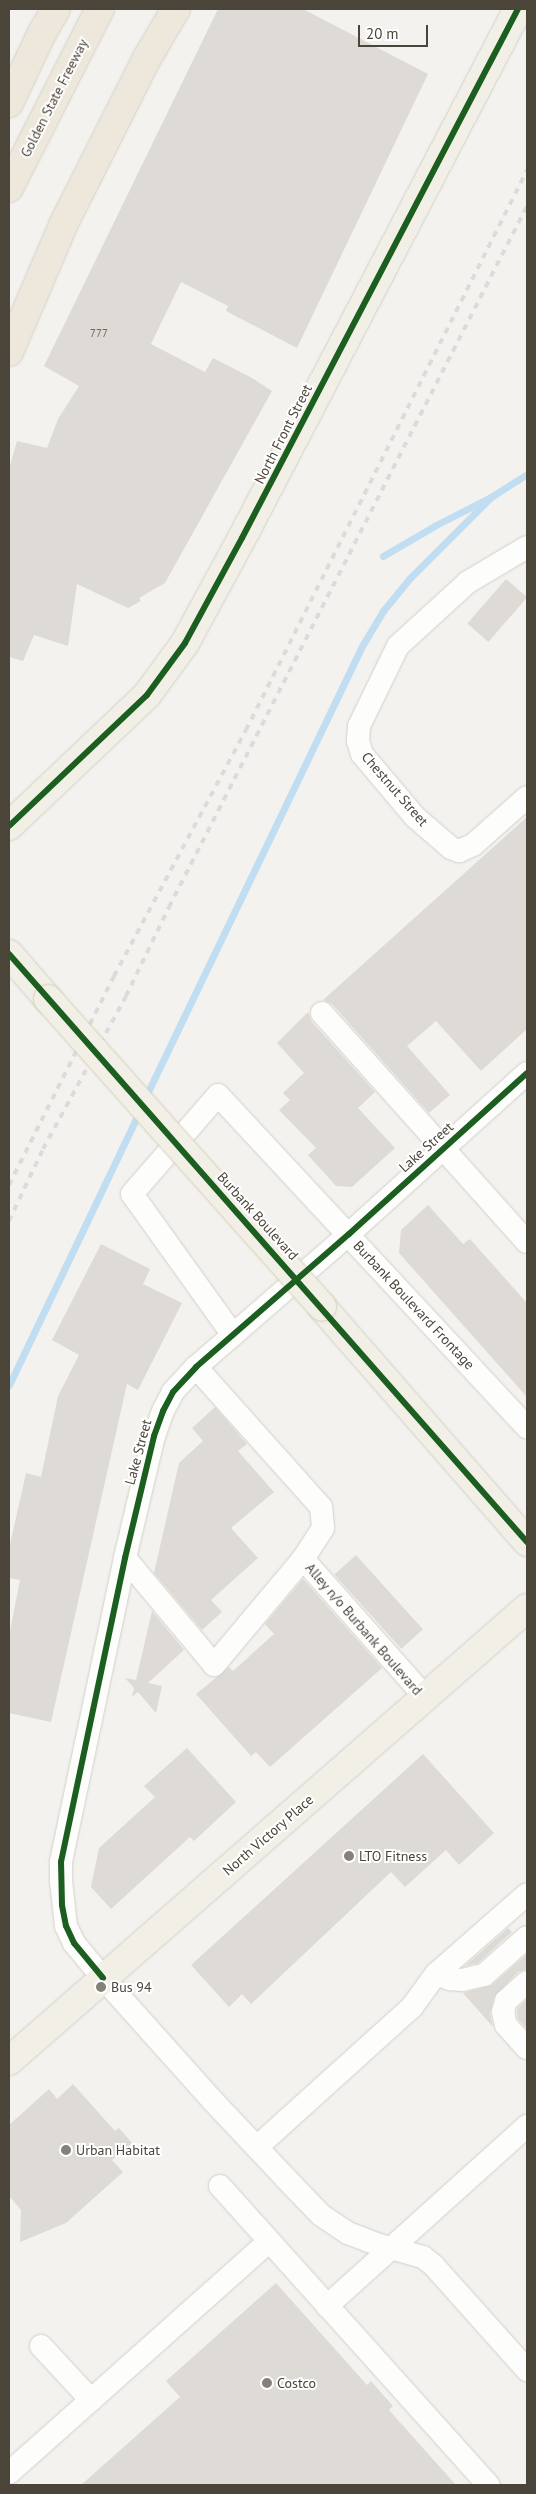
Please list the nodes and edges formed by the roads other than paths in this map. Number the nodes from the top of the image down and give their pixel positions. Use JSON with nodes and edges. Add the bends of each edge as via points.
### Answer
{"nodes":[{"id":1,"x":56,"y":9,"type":"edge"},
{"id":2,"x":100,"y":9,"type":"edge"},
{"id":3,"x":176,"y":9,"type":"edge"},
{"id":4,"x":518,"y":9,"type":"edge"},
{"id":5,"x":9,"y":103,"type":"edge"},
{"id":6,"x":9,"y":188,"type":"edge"},
{"id":7,"x":9,"y":352,"type":"edge"},
{"id":8,"x":527,"y":547,"type":"edge"},
{"id":9,"x":527,"y":797,"type":"edge"},
{"id":10,"x":9,"y":826,"type":"edge"},
{"id":11,"x":10,"y":955,"type":"edge"},
{"id":12,"x":322,"y":1013,"type":"dead end"},
{"id":13,"x":527,"y":1073,"type":"edge"},
{"id":14,"x":443,"y":1148,"type":"junction"},
{"id":15,"x":348,"y":1234,"type":"junction"},
{"id":16,"x":527,"y":1242,"type":"edge"},
{"id":17,"x":233,"y":1335,"type":"junction"},
{"id":18,"x":196,"y":1367,"type":"junction"},
{"id":19,"x":527,"y":1428,"type":"edge"},
{"id":20,"x":527,"y":1542,"type":"edge"},
{"id":21,"x":125,"y":1558,"type":"junction"},
{"id":22,"x":303,"y":1559,"type":"junction"},
{"id":23,"x":527,"y":1608,"type":"edge"},
{"id":24,"x":426,"y":1698,"type":"junction"},
{"id":25,"x":527,"y":1894,"type":"edge"},
{"id":26,"x":527,"y":1937,"type":"edge"},
{"id":27,"x":436,"y":1974,"type":"junction"},
{"id":28,"x":103,"y":1978,"type":"junction"},
{"id":29,"x":527,"y":1982,"type":"edge"},
{"id":30,"x":524,"y":2038,"type":"edge"},
{"id":31,"x":9,"y":2061,"type":"edge"},
{"id":32,"x":527,"y":2126,"type":"edge"},
{"id":33,"x":257,"y":2147,"type":"junction"},
{"id":34,"x":220,"y":2186,"type":"dead end"},
{"id":35,"x":269,"y":2242,"type":"junction"},
{"id":36,"x":391,"y":2248,"type":"junction"},
{"id":37,"x":327,"y":2306,"type":"junction"},
{"id":38,"x":41,"y":2346,"type":"dead end"},
{"id":39,"x":527,"y":2370,"type":"edge"},
{"id":40,"x":90,"y":2400,"type":"junction"},
{"id":41,"x":9,"y":2473,"type":"edge"},
{"id":42,"x":488,"y":2485,"type":"edge"}],
"edges":[{"from":1,"to":5,"type":"highway"},
{"from":2,"to":6,"type":"highway","name":"Golden State Freeway"},
{"from":3,"to":7,"type":"highway","via":[[147,58],[64,223]]},
{"from":4,"to":10,"type":"main road","name":"North Front Street","via":[[185,643],[147,695]]},
{"from":8,"to":9,"type":"street","name":"Chestnut Street","via":[[468,582],[398,646],[359,726],[358,741],[362,754],[415,817],[451,848],[459,851],[473,845]]},
{"from":11,"to":20,"type":"main road","name":"Burbank Boulevard","bridge":true},
{"from":12,"to":14,"type":"street"},
{"from":13,"to":14,"type":"street","name":"Lake Street"},
{"from":14,"to":15,"type":"street","name":"Lake Street"},
{"from":14,"to":16,"type":"street"},
{"from":15,"to":17,"type":"street","name":"Lake Street"},
{"from":15,"to":17,"type":"street","name":"Burbank Boulevard Frontage","via":[[218,1095],[132,1194]]},
{"from":15,"to":19,"type":"street","name":"Burbank Boulevard Frontage"},
{"from":17,"to":18,"type":"street","name":"Lake Street"},
{"from":18,"to":21,"type":"street","name":"Lake Street","via":[[173,1392],[163,1410]]},
{"from":18,"to":22,"type":"street","name":"Alley n/o Burbank Boulevard","via":[[321,1507],[323,1528]]},
{"from":21,"to":22,"type":"street","name":"Alley n/o Burbank Boulevard","via":[[214,1665]]},
{"from":21,"to":28,"type":"street","name":"Lake Street","via":[[61,1862],[66,1926],[74,1943]]},
{"from":22,"to":24,"type":"street","name":"Alley n/o Burbank Boulevard"},
{"from":23,"to":24,"type":"main road","name":"North Victory Place"},
{"from":24,"to":28,"type":"main road","name":"North Victory Place"},
{"from":25,"to":27,"type":"street"},
{"from":26,"to":27,"type":"street","via":[[484,1975],[462,1980]]},
{"from":27,"to":33,"type":"street","via":[[412,2007]]},
{"from":28,"to":31,"type":"main road","name":"North Victory Place"},
{"from":28,"to":33,"type":"street","name":"Lake Street"},
{"from":29,"to":30,"type":"street","via":[[504,2006],[506,2025]]},
{"from":32,"to":36,"type":"street"},
{"from":33,"to":36,"type":"street","name":"Lake Street","via":[[334,2225],[363,2240]]},
{"from":34,"to":35,"type":"street"},
{"from":35,"to":37,"type":"street"},
{"from":35,"to":40,"type":"street"},
{"from":36,"to":37,"type":"street"},
{"from":36,"to":39,"type":"street","name":"Lake Street","via":[[423,2257],[434,2266]]},
{"from":37,"to":42,"type":"street"},
{"from":38,"to":40,"type":"street"},
{"from":40,"to":41,"type":"street"}]}
